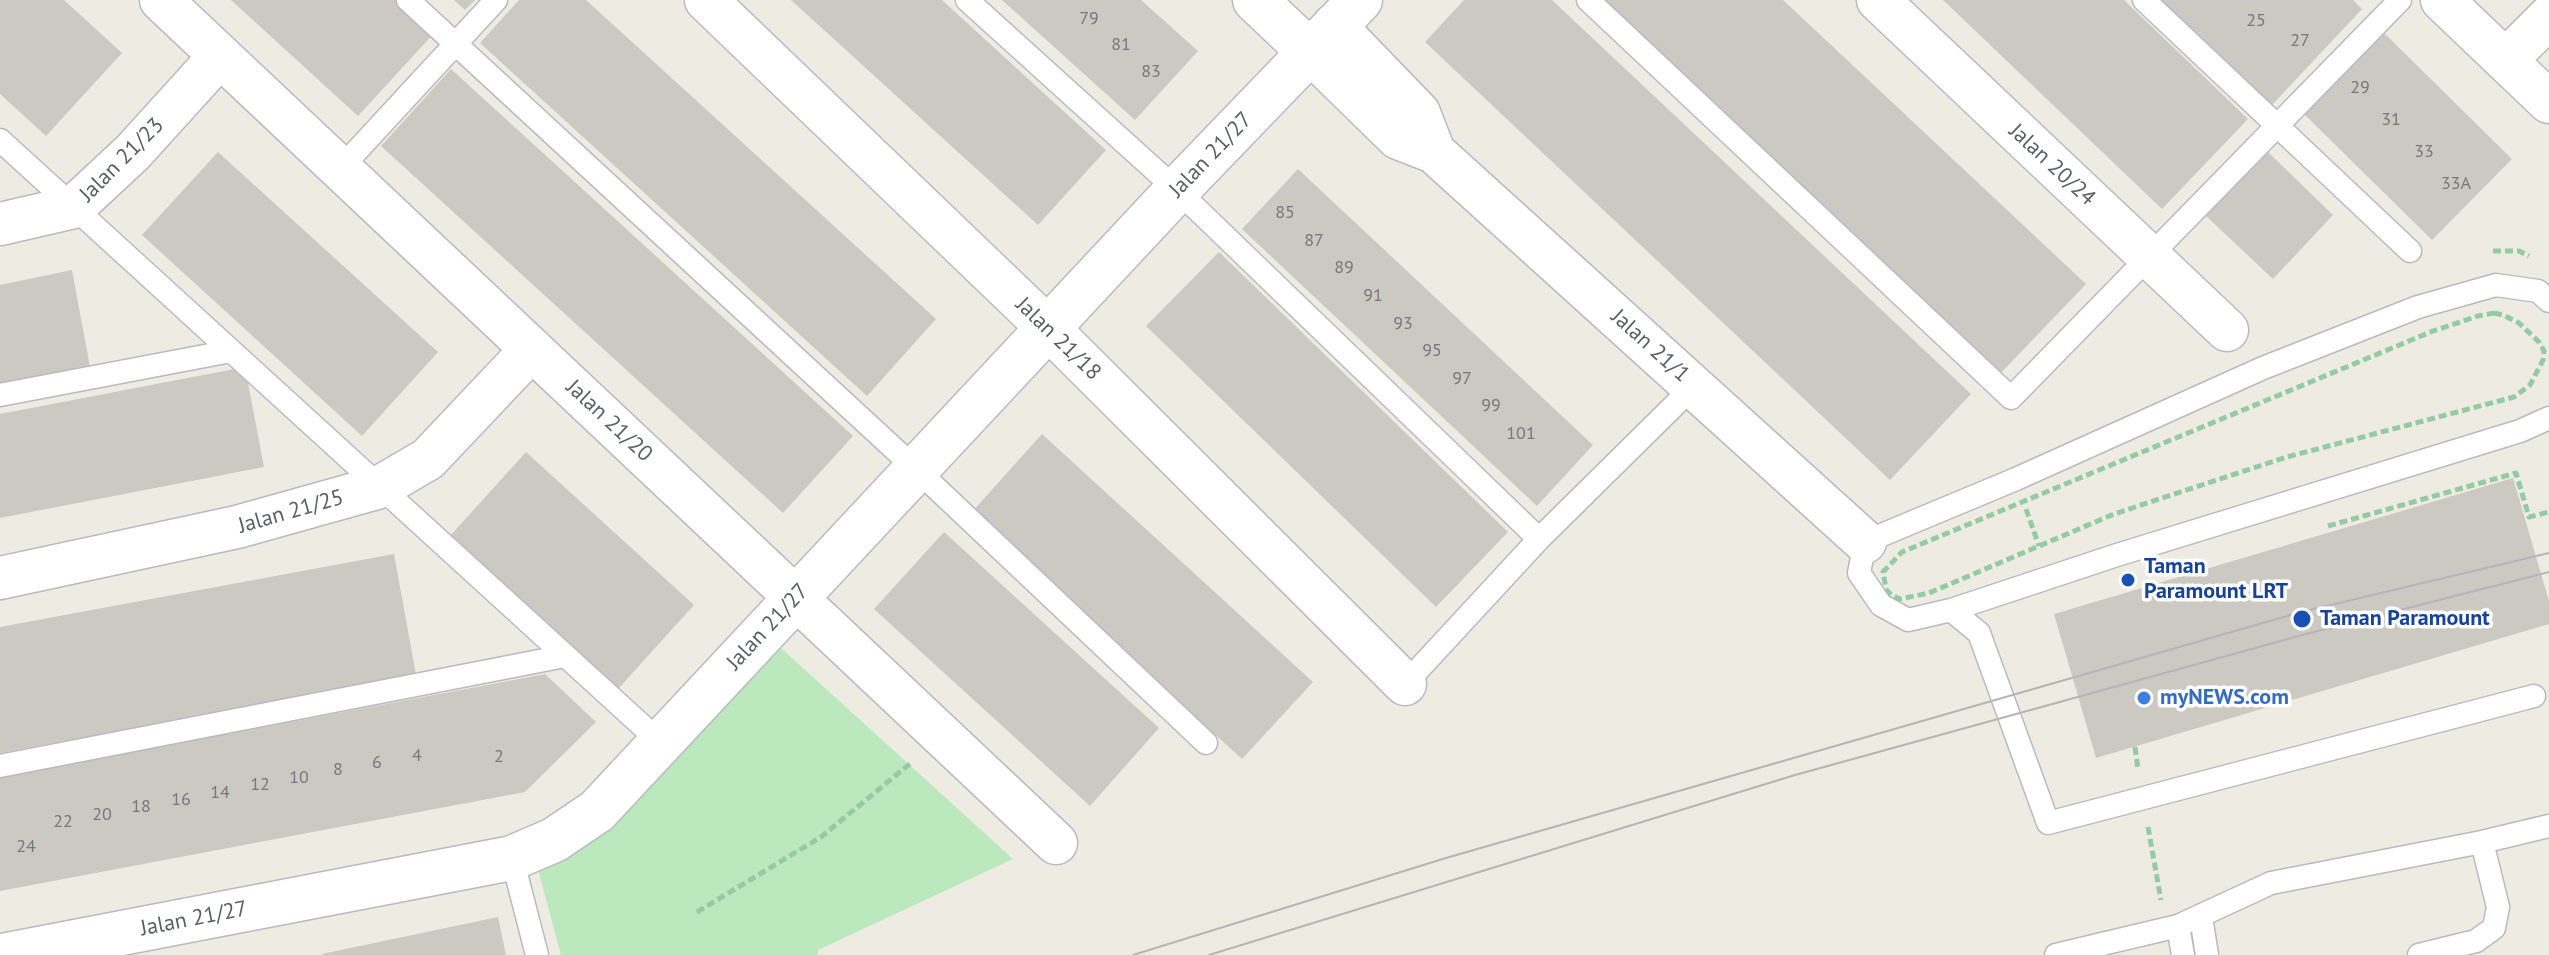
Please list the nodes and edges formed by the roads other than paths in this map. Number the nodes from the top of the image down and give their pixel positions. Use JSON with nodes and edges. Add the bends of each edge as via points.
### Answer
{"nodes":[{"id":1,"x":161,"y":0,"type":"edge"},
{"id":2,"x":408,"y":0,"type":"edge"},
{"id":3,"x":496,"y":0,"type":"edge"},
{"id":4,"x":706,"y":0,"type":"edge"},
{"id":5,"x":967,"y":0,"type":"edge"},
{"id":6,"x":1255,"y":0,"type":"edge"},
{"id":7,"x":1588,"y":0,"type":"edge"},
{"id":8,"x":1878,"y":0,"type":"edge"},
{"id":9,"x":2144,"y":0,"type":"edge"},
{"id":10,"x":2400,"y":0,"type":"edge"},
{"id":11,"x":2442,"y":0,"type":"edge"},
{"id":12,"x":2549,"y":17,"type":"edge"},
{"id":13,"x":1328,"y":19,"type":"edge"},
{"id":14,"x":454,"y":44,"type":"junction"},
{"id":15,"x":220,"y":56,"type":"junction"},
{"id":16,"x":2506,"y":60,"type":"junction"},
{"id":17,"x":2549,"y":102,"type":"edge"},
{"id":18,"x":2277,"y":125,"type":"junction"},
{"id":19,"x":0,"y":140,"type":"edge"},
{"id":20,"x":340,"y":169,"type":"junction"},
{"id":21,"x":1177,"y":190,"type":"junction"},
{"id":22,"x":74,"y":207,"type":"junction"},
{"id":23,"x":0,"y":224,"type":"edge"},
{"id":24,"x":2410,"y":251,"type":"dead end"},
{"id":25,"x":2148,"y":256,"type":"junction"},
{"id":26,"x":2549,"y":301,"type":"edge"},
{"id":27,"x":1048,"y":328,"type":"junction"},
{"id":28,"x":2227,"y":330,"type":"dead end"},
{"id":29,"x":532,"y":349,"type":"junction"},
{"id":30,"x":231,"y":351,"type":"junction"},
{"id":31,"x":1694,"y":386,"type":"junction"},
{"id":32,"x":0,"y":395,"type":"edge"},
{"id":33,"x":2549,"y":418,"type":"edge"},
{"id":34,"x":916,"y":469,"type":"junction"},
{"id":35,"x":380,"y":487,"type":"junction"},
{"id":36,"x":1539,"y":539,"type":"junction"},
{"id":37,"x":1865,"y":542,"type":"junction"},
{"id":38,"x":0,"y":578,"type":"edge"},
{"id":39,"x":796,"y":598,"type":"junction"},
{"id":40,"x":1951,"y":610,"type":"junction"},
{"id":41,"x":565,"y":656,"type":"junction"},
{"id":42,"x":1405,"y":684,"type":"joint"},
{"id":43,"x":2534,"y":696,"type":"dead end"},
{"id":44,"x":660,"y":742,"type":"junction"},
{"id":45,"x":1206,"y":743,"type":"dead end"},
{"id":46,"x":0,"y":766,"type":"edge"},
{"id":47,"x":2549,"y":826,"type":"edge"},
{"id":48,"x":2482,"y":842,"type":"junction"},
{"id":49,"x":1056,"y":843,"type":"dead end"},
{"id":50,"x":512,"y":858,"type":"junction"},
{"id":51,"x":2201,"y":917,"type":"junction"},
{"id":52,"x":2172,"y":927,"type":"junction"},
{"id":53,"x":2136,"y":946,"type":"edge"},
{"id":54,"x":7,"y":955,"type":"edge"},
{"id":55,"x":537,"y":955,"type":"edge"},
{"id":56,"x":2056,"y":955,"type":"edge"},
{"id":57,"x":2183,"y":955,"type":"edge"},
{"id":58,"x":2207,"y":955,"type":"edge"},
{"id":59,"x":2419,"y":955,"type":"edge"}],
"edges":[{"from":1,"to":15,"type":"street","name":"Jalan 21/20"},
{"from":2,"to":14,"type":"lane"},
{"from":3,"to":14,"type":"lane"},
{"from":4,"to":27,"type":"street","name":"Jalan 21/18"},
{"from":5,"to":21,"type":"lane"},
{"from":6,"to":13,"type":"street","name":"Jalan 21/1"},
{"from":7,"to":25,"type":"lane","via":[[2011,398]]},
{"from":8,"to":25,"type":"street","name":"Jalan 20/24"},
{"from":9,"to":18,"type":"lane"},
{"from":10,"to":18,"type":"lane"},
{"from":11,"to":16,"type":"street"},
{"from":12,"to":16,"type":"street"},
{"from":13,"to":21,"type":"street","name":"Jalan 21/27"},
{"from":13,"to":31,"type":"street","name":"Jalan 21/1","via":[[1398,138],[1434,152]]},
{"from":14,"to":20,"type":"lane"},
{"from":14,"to":34,"type":"lane"},
{"from":15,"to":20,"type":"street","name":"Jalan 21/20"},
{"from":15,"to":22,"type":"street","name":"Jalan 21/23","via":[[133,152]]},
{"from":16,"to":17,"type":"street"},
{"from":18,"to":24,"type":"lane"},
{"from":18,"to":25,"type":"lane"},
{"from":19,"to":22,"type":"lane"},
{"from":20,"to":29,"type":"street","name":"Jalan 21/20"},
{"from":21,"to":27,"type":"street","name":"Jalan 21/27"},
{"from":21,"to":36,"type":"lane"},
{"from":22,"to":23,"type":"street","name":"Jalan 21/23"},
{"from":22,"to":30,"type":"lane"},
{"from":25,"to":28,"type":"street","name":"Jalan 20/24"},
{"from":26,"to":37,"type":"lane","via":[[2538,291],[2496,285],[2418,307],[2263,368]]},
{"from":27,"to":34,"type":"street","name":"Jalan 21/27"},
{"from":27,"to":42,"type":"street","name":"Jalan 21/18"},
{"from":29,"to":35,"type":"street","name":"Jalan 21/25","via":[[428,459]]},
{"from":29,"to":39,"type":"street","name":"Jalan 21/20"},
{"from":30,"to":32,"type":"lane"},
{"from":30,"to":35,"type":"lane"},
{"from":31,"to":36,"type":"lane"},
{"from":31,"to":37,"type":"street","name":"Jalan 21/1"},
{"from":33,"to":40,"type":"lane"},
{"from":34,"to":39,"type":"street","name":"Jalan 21/27"},
{"from":34,"to":45,"type":"lane"},
{"from":35,"to":38,"type":"street","name":"Jalan 21/25","via":[[237,527]]},
{"from":35,"to":41,"type":"lane"},
{"from":36,"to":42,"type":"lane"},
{"from":37,"to":40,"type":"lane","via":[[1859,573],[1881,605],[1908,620]]},
{"from":39,"to":44,"type":"street","name":"Jalan 21/27"},
{"from":39,"to":49,"type":"street","name":"Jalan 21/20"},
{"from":40,"to":43,"type":"lane","via":[[1979,633],[2048,823]]},
{"from":41,"to":44,"type":"lane"},
{"from":41,"to":46,"type":"lane"},
{"from":44,"to":50,"type":"street","name":"Jalan 21/27","via":[[597,811],[554,840]]},
{"from":47,"to":48,"type":"lane"},
{"from":48,"to":51,"type":"lane","via":[[2271,883]]},
{"from":48,"to":59,"type":"lane","via":[[2498,907],[2494,928],[2476,941]]},
{"from":50,"to":54,"type":"street","name":"Jalan 21/27"},
{"from":50,"to":55,"type":"lane"},
{"from":51,"to":52,"type":"lane"},
{"from":51,"to":58,"type":"lane"},
{"from":52,"to":53,"type":"lane"},
{"from":52,"to":57,"type":"lane"},
{"from":53,"to":56,"type":"lane"}]}
